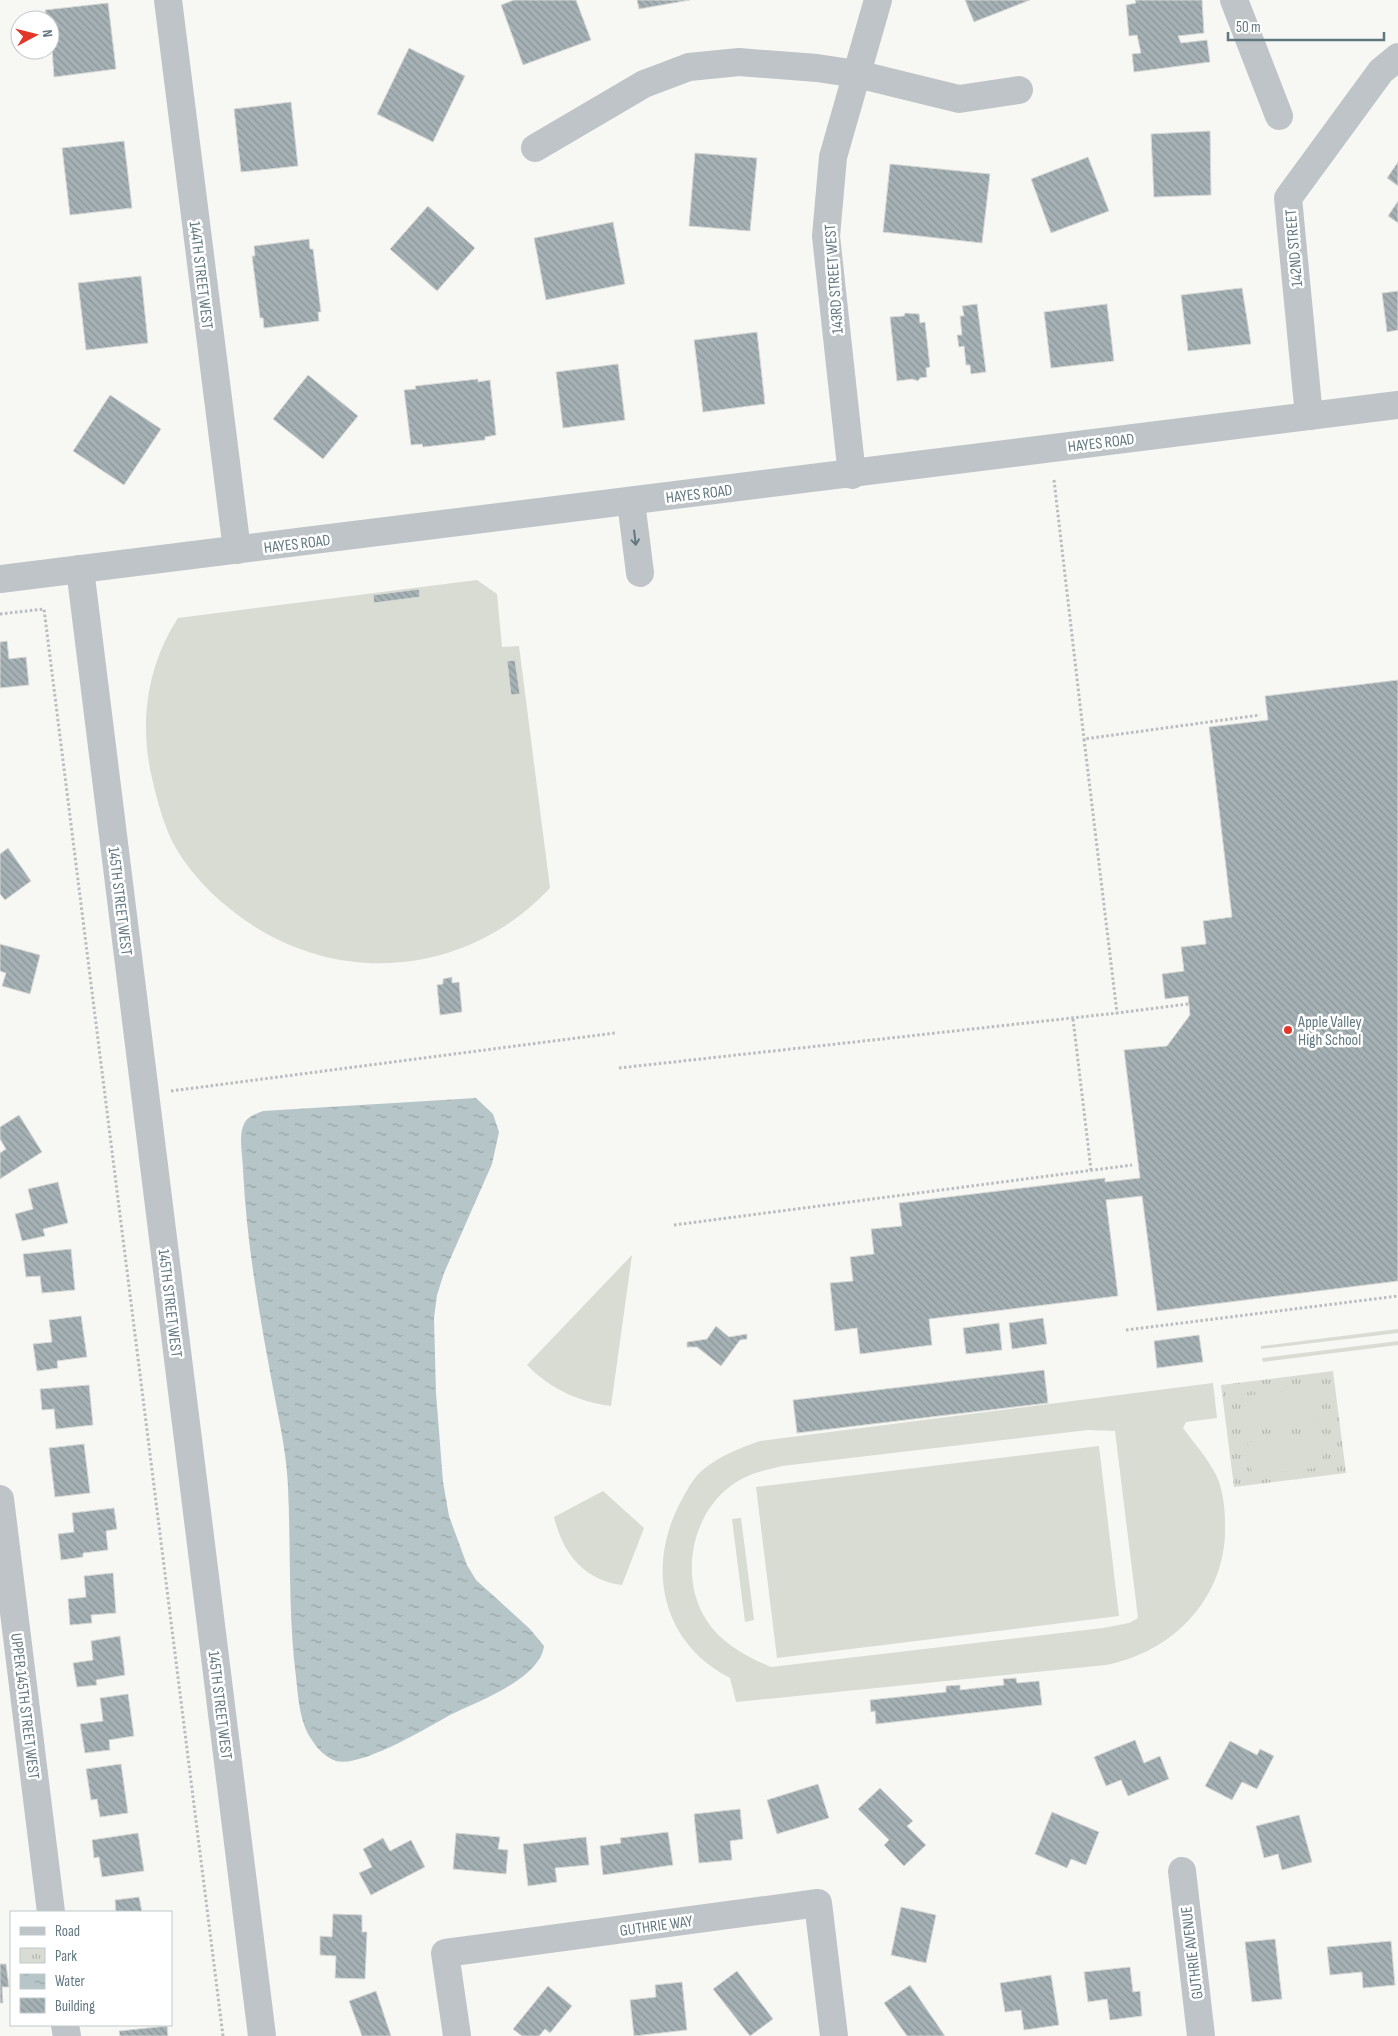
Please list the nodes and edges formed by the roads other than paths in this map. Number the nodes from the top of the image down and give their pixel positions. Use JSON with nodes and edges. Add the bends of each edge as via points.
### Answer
{"nodes":[{"id":1,"x":168,"y":0,"type":"edge"},
{"id":2,"x":878,"y":0,"type":"edge"},
{"id":3,"x":1234,"y":0,"type":"edge"},
{"id":4,"x":1398,"y":57,"type":"edge"},
{"id":5,"x":856,"y":74,"type":"junction"},
{"id":6,"x":1018,"y":90,"type":"dead end"},
{"id":7,"x":1278,"y":116,"type":"dead end"},
{"id":8,"x":536,"y":148,"type":"dead end"},
{"id":9,"x":1398,"y":405,"type":"edge"},
{"id":10,"x":1309,"y":416,"type":"junction"},
{"id":11,"x":852,"y":475,"type":"junction"},
{"id":12,"x":631,"y":502,"type":"junction"},
{"id":13,"x":237,"y":550,"type":"junction"},
{"id":14,"x":80,"y":569,"type":"junction"},
{"id":15,"x":640,"y":573,"type":"dead end"},
{"id":16,"x":0,"y":579,"type":"edge"},
{"id":17,"x":0,"y":1499,"type":"edge"},
{"id":18,"x":1182,"y":1870,"type":"dead end"},
{"id":19,"x":51,"y":1911,"type":"edge"},
{"id":20,"x":262,"y":2036,"type":"edge"},
{"id":21,"x":457,"y":2036,"type":"edge"},
{"id":22,"x":834,"y":2036,"type":"edge"},
{"id":23,"x":1201,"y":2036,"type":"edge"}],
"edges":[{"from":1,"to":13,"type":"street","name":"144TH STREET WEST"},
{"from":2,"to":5,"type":"street","name":"143RD STREET WEST"},
{"from":3,"to":7,"type":"street"},
{"from":4,"to":10,"type":"street","name":"142ND STREET","via":[[1381,71],[1288,198]]},
{"from":5,"to":6,"type":"street","via":[[959,99]]},
{"from":5,"to":8,"type":"street","via":[[739,62],[689,67],[644,84]]},
{"from":5,"to":11,"type":"street","name":"143RD STREET WEST","via":[[832,157],[826,236]]},
{"from":9,"to":10,"type":"street","name":"HAYES ROAD"},
{"from":10,"to":11,"type":"street","name":"HAYES ROAD"},
{"from":11,"to":12,"type":"street","name":"HAYES ROAD"},
{"from":12,"to":13,"type":"street","name":"HAYES ROAD"},
{"from":12,"to":15,"type":"street","one_way":true},
{"from":13,"to":14,"type":"street","name":"HAYES ROAD"},
{"from":14,"to":16,"type":"street","name":"HAYES ROAD"},
{"from":14,"to":20,"type":"street","name":"145TH STREET WEST"},
{"from":17,"to":19,"type":"street","name":"UPPER 145TH STREET WEST"},
{"from":18,"to":23,"type":"street","name":"GUTHRIE AVENUE"},
{"from":21,"to":22,"type":"street","name":"GUTHRIE WAY","via":[[445,1952],[818,1903]]}]}
